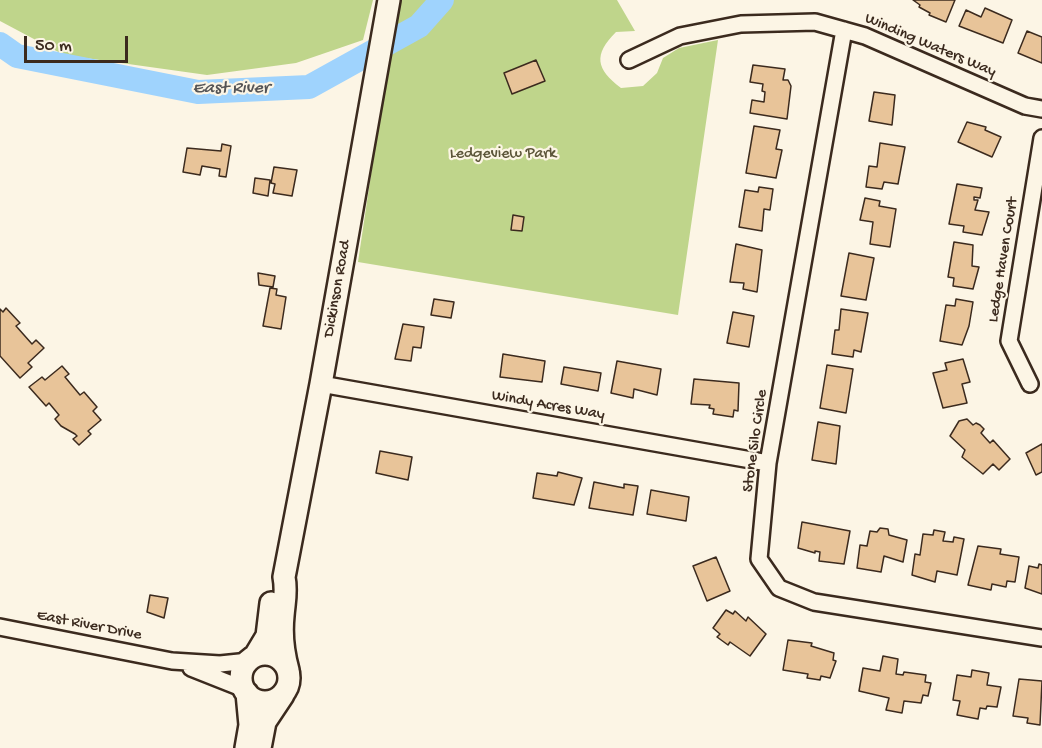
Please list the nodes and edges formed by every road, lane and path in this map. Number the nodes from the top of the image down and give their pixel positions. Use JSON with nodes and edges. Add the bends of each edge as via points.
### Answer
{"nodes":[{"id":1,"x":388,"y":4,"type":"edge"},
{"id":2,"x":844,"y":30,"type":"junction"},
{"id":3,"x":629,"y":60,"type":"dead end"},
{"id":4,"x":1042,"y":109,"type":"edge"},
{"id":5,"x":1042,"y":138,"type":"edge"},
{"id":6,"x":321,"y":384,"type":"junction"},
{"id":7,"x":1030,"y":384,"type":"dead end"},
{"id":8,"x":768,"y":463,"type":"junction"},
{"id":9,"x":284,"y":577,"type":"junction"},
{"id":10,"x":0,"y":627,"type":"edge"},
{"id":11,"x":1042,"y":638,"type":"edge"},
{"id":12,"x":252,"y":659,"type":"junction"},
{"id":13,"x":172,"y":661,"type":"junction"},
{"id":14,"x":288,"y":670,"type":"junction"},
{"id":15,"x":245,"y":691,"type":"junction"},
{"id":16,"x":284,"y":693,"type":"junction"},
{"id":17,"x":246,"y":748,"type":"edge"},
{"id":18,"x":260,"y":748,"type":"edge"}],
"edges":[{"from":1,"to":6,"type":"street","name":"Dickinson Road"},
{"from":2,"to":3,"type":"street","name":"Winding Waters Way","via":[[815,22],[741,24],[680,36]]},
{"from":2,"to":4,"type":"street","name":"Winding Waters Way","via":[[1025,106]]},
{"from":2,"to":8,"type":"street","name":"Stone Silo Circle"},
{"from":5,"to":7,"type":"street","name":"Ledge Haven Court","via":[[1009,340]]},
{"from":6,"to":8,"type":"street","name":"Windy Acres Way"},
{"from":6,"to":9,"type":"street","name":"Dickinson Road"},
{"from":8,"to":11,"type":"street","name":"Stone Silo Circle","via":[[759,559],[779,588],[814,602]]},
{"from":9,"to":12,"type":"street","name":"Dickinson Road","via":[[273,588],[267,636]]},
{"from":9,"to":14,"type":"street","name":"Dickinson Road","via":[[287,591],[283,646]]},
{"from":10,"to":13,"type":"street","name":"East River Drive"},
{"from":12,"to":13,"type":"street","name":"East River Drive","via":[[220,664]]},
{"from":12,"to":14,"type":"street","via":[[263,654],[278,658]]},
{"from":12,"to":15,"type":"street","via":[[242,674]]},
{"from":13,"to":15,"type":"street","name":"East River Drive","via":[[225,679]]},
{"from":14,"to":16,"type":"street"},
{"from":15,"to":16,"type":"street","via":[[266,702]]},
{"from":15,"to":17,"type":"street","via":[[250,725]]},
{"from":16,"to":18,"type":"street","via":[[265,722]]}]}
